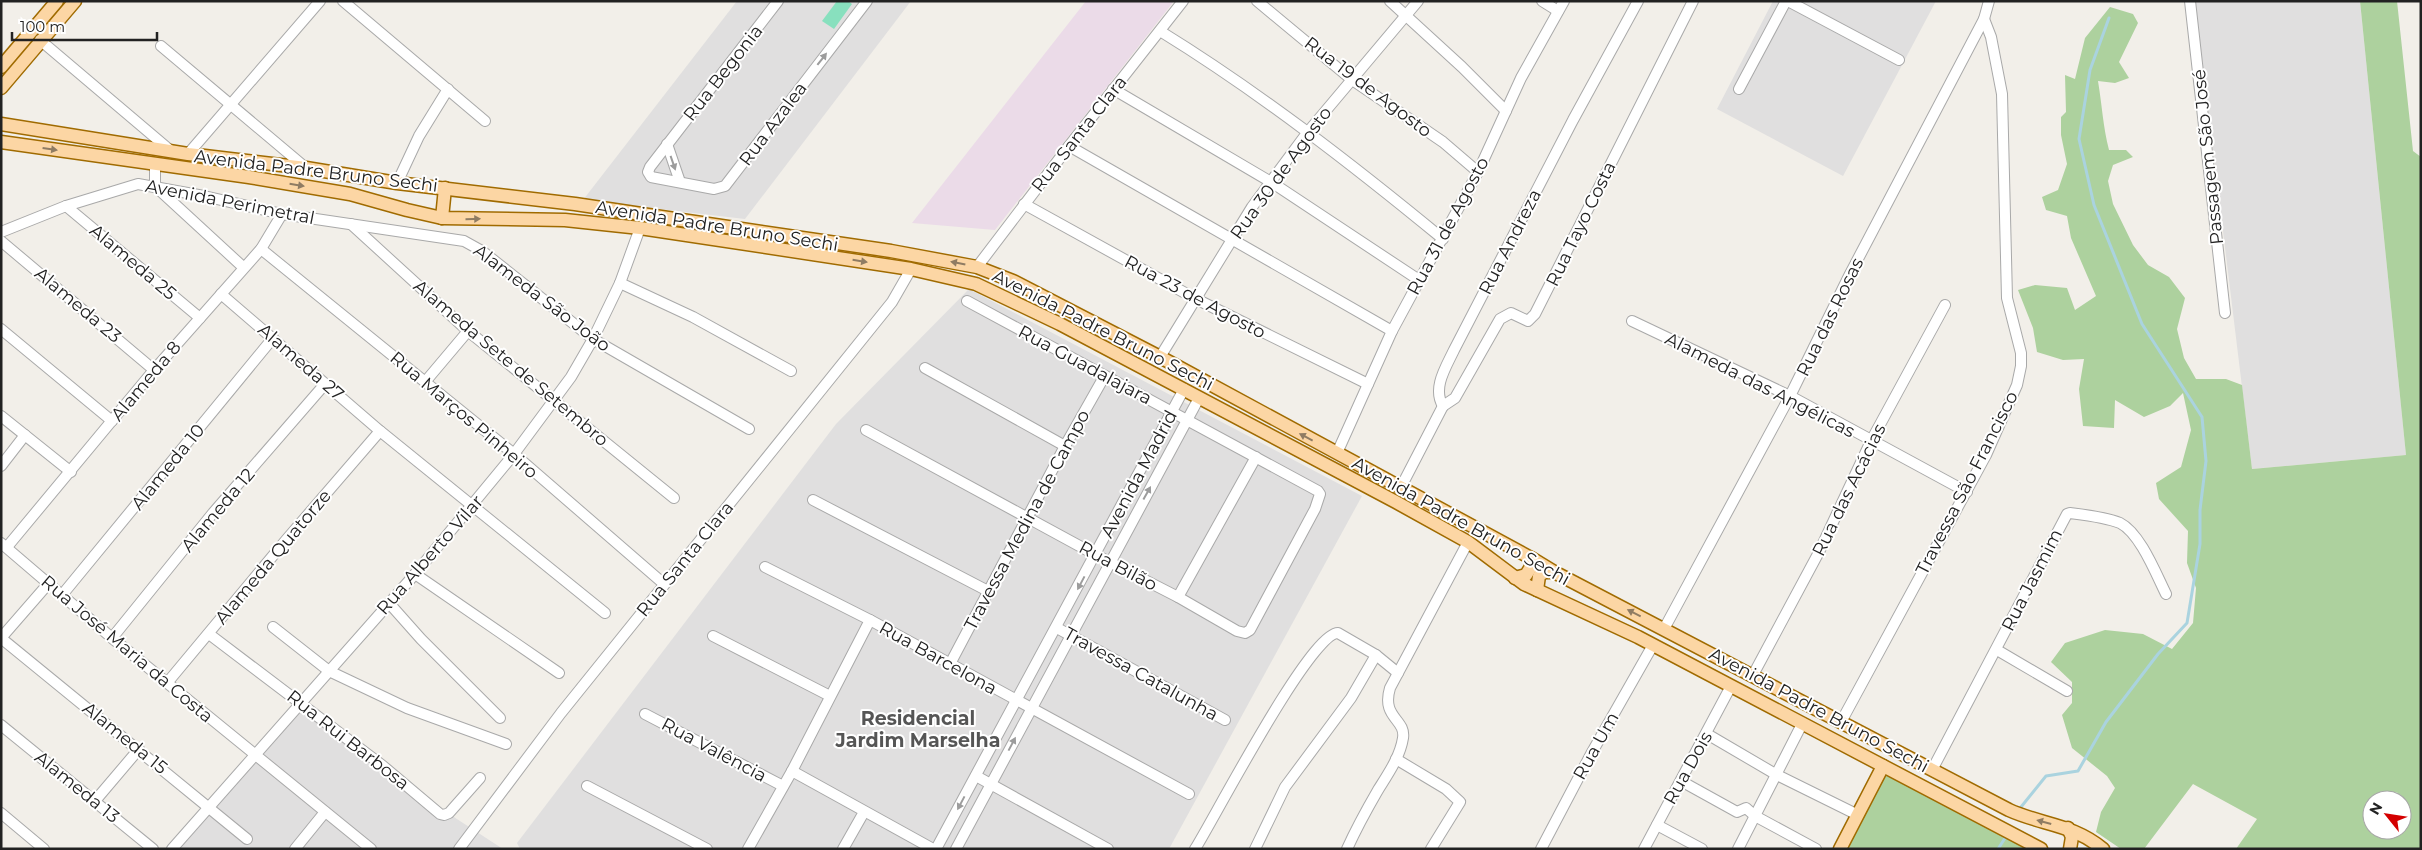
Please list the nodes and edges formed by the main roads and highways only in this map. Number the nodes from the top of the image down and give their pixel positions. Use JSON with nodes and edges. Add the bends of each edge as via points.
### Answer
{"nodes":[{"id":1,"x":57,"y":1,"type":"edge"},
{"id":2,"x":74,"y":1,"type":"edge"},
{"id":3,"x":1,"y":67,"type":"edge"},
{"id":4,"x":1,"y":88,"type":"edge"},
{"id":5,"x":1,"y":124,"type":"edge"},
{"id":6,"x":1,"y":142,"type":"edge"},
{"id":7,"x":445,"y":188,"type":"junction"},
{"id":8,"x":442,"y":218,"type":"junction"},
{"id":9,"x":1531,"y":558,"type":"junction"},
{"id":10,"x":1554,"y":572,"type":"junction"},
{"id":11,"x":1515,"y":578,"type":"junction"},
{"id":12,"x":1537,"y":590,"type":"junction"},
{"id":13,"x":1883,"y":766,"type":"junction"},
{"id":14,"x":2068,"y":828,"type":"junction"},
{"id":15,"x":2101,"y":848,"type":"edge"},
{"id":16,"x":1840,"y":849,"type":"edge"},
{"id":17,"x":2041,"y":849,"type":"edge"},
{"id":18,"x":2070,"y":849,"type":"edge"},
{"id":19,"x":2084,"y":849,"type":"edge"}],
"edges":[{"from":1,"to":3,"type":"main road"},
{"from":2,"to":4,"type":"main road"},
{"from":5,"to":7,"type":"main road","name":"Avenida Padre Bruno Sechi","via":[[171,152]]},
{"from":6,"to":8,"type":"main road","name":"Avenida Padre Bruno Sechi","one_way":true,"via":[[350,194]]},
{"from":7,"to":8,"type":"main road"},
{"from":9,"to":7,"type":"main road","name":"Avenida Padre Bruno Sechi","one_way":true,"via":[[1160,357],[1012,281],[977,267],[891,251]]},
{"from":8,"to":11,"type":"main road","name":"Avenida Padre Bruno Sechi","one_way":true,"via":[[538,218],[640,228],[911,269],[976,284],[1060,324],[1468,542]]},
{"from":9,"to":10,"type":"main road","name":"Avenida Padre Bruno Sechi"},
{"from":9,"to":11,"type":"main road","via":[[1531,567],[1526,575]]},
{"from":10,"to":12,"type":"main road","via":[[1539,576]]},
{"from":14,"to":10,"type":"main road","name":"Avenida Padre Bruno Sechi","one_way":true,"via":[[2023,816]]},
{"from":11,"to":12,"type":"main road","name":"Avenida Padre Bruno Sechi"},
{"from":12,"to":13,"type":"main road","name":"Avenida Padre Bruno Sechi","via":[[1653,645]]},
{"from":13,"to":16,"type":"main road"},
{"from":13,"to":17,"type":"main road","name":"Avenida Padre Bruno Sechi"},
{"from":14,"to":15,"type":"main road","name":"Avenida Padre Bruno Sechi","via":[[2091,839]]},
{"from":14,"to":18,"type":"main road","via":[[2072,837]]},
{"from":15,"to":19,"type":"main road","via":[[2090,846]]}]}
